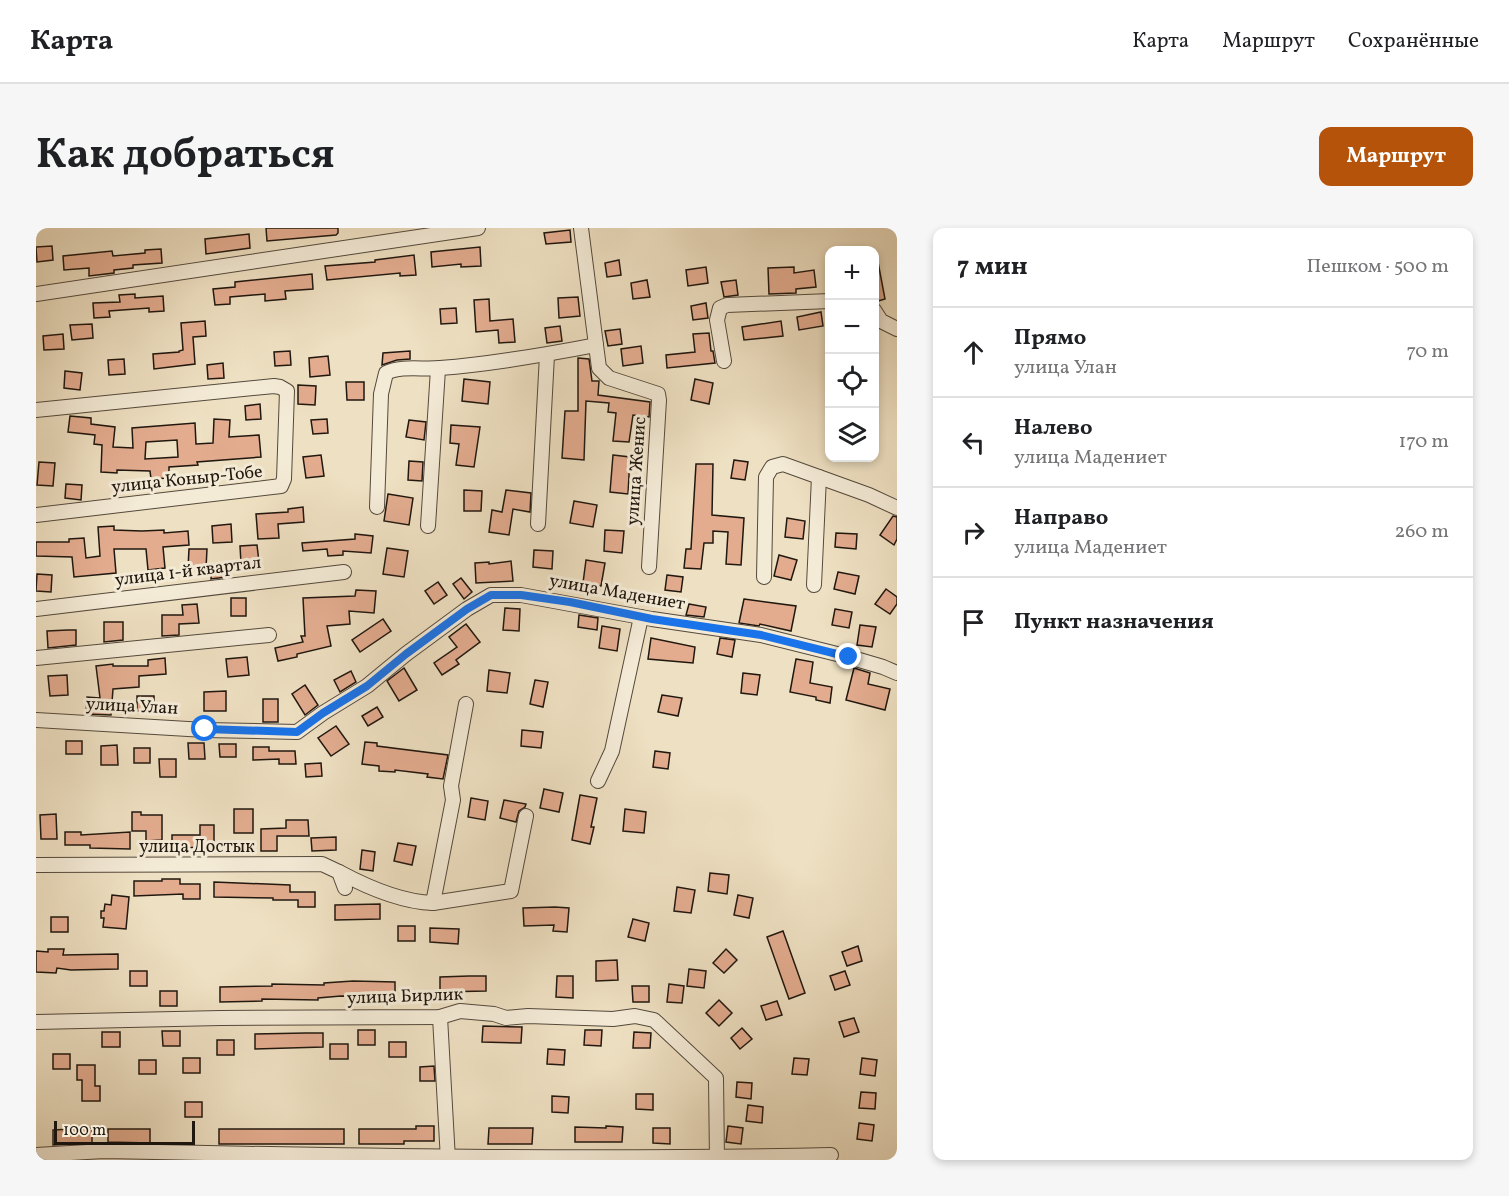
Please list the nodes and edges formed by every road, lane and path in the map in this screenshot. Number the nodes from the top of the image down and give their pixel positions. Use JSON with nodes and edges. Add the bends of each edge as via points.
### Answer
{"nodes":[{"id":1,"x":478,"y":228,"type":"edge"},
{"id":2,"x":581,"y":228,"type":"edge"},
{"id":3,"x":36,"y":294,"type":"edge"},
{"id":4,"x":825,"y":301,"type":"edge"},
{"id":5,"x":879,"y":318,"type":"edge"},
{"id":6,"x":897,"y":329,"type":"edge"},
{"id":7,"x":596,"y":345,"type":"junction"},
{"id":8,"x":547,"y":355,"type":"junction"},
{"id":9,"x":724,"y":361,"type":"dead end"},
{"id":10,"x":438,"y":369,"type":"junction"},
{"id":11,"x":36,"y":410,"type":"edge"},
{"id":12,"x":819,"y":477,"type":"junction"},
{"id":13,"x":377,"y":507,"type":"dead end"},
{"id":14,"x":897,"y":508,"type":"edge"},
{"id":15,"x":36,"y":515,"type":"edge"},
{"id":16,"x":538,"y":524,"type":"dead end"},
{"id":17,"x":428,"y":526,"type":"dead end"},
{"id":18,"x":649,"y":567,"type":"dead end"},
{"id":19,"x":344,"y":572,"type":"dead end"},
{"id":20,"x":764,"y":577,"type":"dead end"},
{"id":21,"x":814,"y":585,"type":"dead end"},
{"id":22,"x":36,"y":609,"type":"edge"},
{"id":23,"x":641,"y":617,"type":"junction"},
{"id":24,"x":269,"y":635,"type":"dead end"},
{"id":25,"x":36,"y":658,"type":"edge"},
{"id":26,"x":897,"y":673,"type":"edge"},
{"id":27,"x":466,"y":705,"type":"dead end"},
{"id":28,"x":36,"y":720,"type":"edge"},
{"id":29,"x":297,"y":732,"type":"joint"},
{"id":30,"x":598,"y":781,"type":"dead end"},
{"id":31,"x":526,"y":816,"type":"dead end"},
{"id":32,"x":36,"y":865,"type":"edge"},
{"id":33,"x":339,"y":872,"type":"junction"},
{"id":34,"x":345,"y":888,"type":"dead end"},
{"id":35,"x":433,"y":903,"type":"junction"},
{"id":36,"x":440,"y":1017,"type":"junction"},
{"id":37,"x":36,"y":1022,"type":"edge"},
{"id":38,"x":36,"y":1155,"type":"edge"},
{"id":39,"x":831,"y":1155,"type":"dead end"},
{"id":40,"x":447,"y":1158,"type":"edge"},
{"id":41,"x":717,"y":1159,"type":"edge"}],
"edges":[{"from":1,"to":3,"type":"street"},
{"from":2,"to":7,"type":"street"},
{"from":4,"to":9,"type":"street","via":[[720,308],[717,320]]},
{"from":5,"to":6,"type":"street"},
{"from":7,"to":8,"type":"street"},
{"from":7,"to":18,"type":"street","name":"улица Женис","via":[[599,368],[609,378],[658,394]]},
{"from":8,"to":10,"type":"street"},
{"from":8,"to":16,"type":"street"},
{"from":10,"to":13,"type":"street","via":[[394,369],[386,373],[381,394]]},
{"from":10,"to":17,"type":"street"},
{"from":11,"to":15,"type":"street","name":"улица Коныр-Тобе","via":[[274,386],[286,391],[281,486]]},
{"from":12,"to":14,"type":"street"},
{"from":12,"to":20,"type":"street","via":[[783,464],[772,467],[766,477]]},
{"from":12,"to":21,"type":"street"},
{"from":19,"to":22,"type":"street","name":"улица 1-й квартал"},
{"from":23,"to":26,"type":"street","name":"улица Мадениет","via":[[761,635]]},
{"from":23,"to":29,"type":"street","name":"улица Мадениет","via":[[521,595],[491,595]]},
{"from":23,"to":30,"type":"street","via":[[612,751]]},
{"from":24,"to":25,"type":"street"},
{"from":27,"to":35,"type":"street"},
{"from":28,"to":29,"type":"street","name":"улица Улан"},
{"from":31,"to":35,"type":"street","name":"улица Достык","via":[[511,891]]},
{"from":32,"to":33,"type":"street","name":"улица Достык","via":[[322,864]]},
{"from":33,"to":34,"type":"street"},
{"from":33,"to":35,"type":"street","name":"улица Достык","via":[[418,903]]},
{"from":36,"to":37,"type":"street","name":"улица Бирлик"},
{"from":36,"to":40,"type":"street"},
{"from":36,"to":41,"type":"street","name":"улица Бирлик","via":[[460,1011],[506,1018],[635,1016],[654,1020],[716,1078]]},
{"from":38,"to":40,"type":"street","via":[[105,1151]]},
{"from":39,"to":41,"type":"street"},
{"from":40,"to":41,"type":"street"}]}
